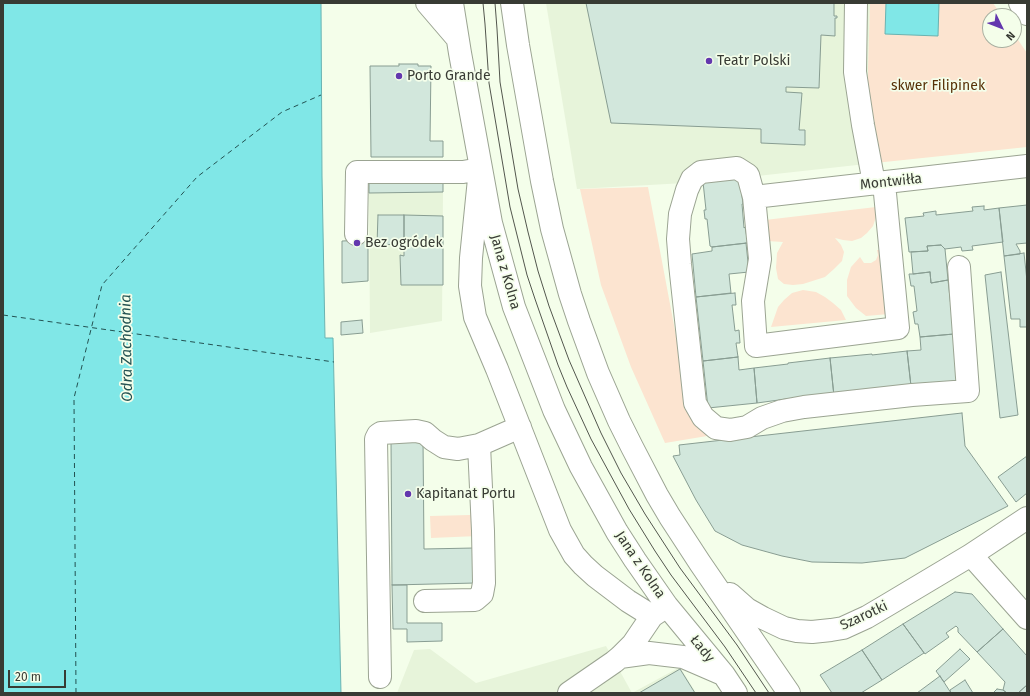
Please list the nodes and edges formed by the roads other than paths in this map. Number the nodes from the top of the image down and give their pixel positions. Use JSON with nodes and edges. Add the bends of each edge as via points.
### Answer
{"nodes":[{"id":1,"x":427,"y":3,"type":"edge"},
{"id":2,"x":452,"y":3,"type":"edge"},
{"id":3,"x":512,"y":3,"type":"edge"},
{"id":4,"x":856,"y":3,"type":"edge"},
{"id":5,"x":1020,"y":3,"type":"edge"},
{"id":6,"x":1027,"y":14,"type":"edge"},
{"id":7,"x":457,"y":38,"type":"junction"},
{"id":8,"x":1027,"y":166,"type":"edge"},
{"id":9,"x":480,"y":169,"type":"junction"},
{"id":10,"x":879,"y":183,"type":"junction"},
{"id":11,"x":754,"y":196,"type":"junction"},
{"id":12,"x":356,"y":234,"type":"dead end"},
{"id":13,"x":959,"y":267,"type":"dead end"},
{"id":14,"x":520,"y":427,"type":"junction"},
{"id":15,"x":479,"y":445,"type":"junction"},
{"id":16,"x":1027,"y":518,"type":"edge"},
{"id":17,"x":971,"y":555,"type":"junction"},
{"id":18,"x":700,"y":563,"type":"junction"},
{"id":19,"x":425,"y":601,"type":"dead end"},
{"id":20,"x":660,"y":611,"type":"junction"},
{"id":21,"x":1027,"y":618,"type":"edge"},
{"id":22,"x":620,"y":657,"type":"junction"},
{"id":23,"x":724,"y":675,"type":"junction"},
{"id":24,"x":380,"y":677,"type":"dead end"},
{"id":25,"x":569,"y":693,"type":"edge"},
{"id":26,"x":736,"y":693,"type":"edge"},
{"id":27,"x":789,"y":693,"type":"edge"}],
"edges":[{"from":1,"to":7,"type":"street"},
{"from":2,"to":7,"type":"street","name":"Jana z Kolna"},
{"from":3,"to":18,"type":"street","via":[[547,204],[562,267],[579,321],[607,395],[632,447],[657,495]]},
{"from":4,"to":10,"type":"street","via":[[855,72],[863,125]]},
{"from":5,"to":6,"type":"street"},
{"from":7,"to":9,"type":"street","name":"Jana z Kolna"},
{"from":8,"to":10,"type":"street","name":"Montwiłła"},
{"from":9,"to":12,"type":"street","via":[[463,172],[357,172]]},
{"from":9,"to":14,"type":"street","name":"Jana z Kolna","via":[[470,286],[475,317]]},
{"from":9,"to":20,"type":"street","name":"Jana z Kolna","via":[[491,223],[514,307],[554,410],[581,467],[635,560]]},
{"from":10,"to":11,"type":"street","name":"Montwiłła"},
{"from":10,"to":11,"type":"street","via":[[898,328],[756,346],[752,301],[760,259]]},
{"from":11,"to":13,"type":"street","via":[[748,175],[737,168],[701,172],[692,178],[680,214],[678,239],[695,403],[703,417],[716,428],[730,430],[747,427],[762,418],[804,407],[968,390]]},
{"from":14,"to":15,"type":"street"},
{"from":14,"to":20,"type":"street","name":"Jana z Kolna","via":[[560,530],[574,555],[591,573],[628,601]]},
{"from":15,"to":19,"type":"street","via":[[483,531],[482,594],[475,600]]},
{"from":15,"to":24,"type":"street","via":[[458,449],[444,447],[425,433],[416,431],[381,433],[376,439]]},
{"from":16,"to":17,"type":"street","name":"Szarotki"},
{"from":17,"to":18,"type":"street","name":"Szarotki","via":[[853,624],[843,628],[812,632],[784,628],[755,614],[732,597]]},
{"from":17,"to":21,"type":"street"},
{"from":18,"to":27,"type":"street"},
{"from":20,"to":22,"type":"street"},
{"from":20,"to":23,"type":"street","name":"Łady"},
{"from":22,"to":23,"type":"street","via":[[649,653],[683,656]]},
{"from":22,"to":25,"type":"street"},
{"from":23,"to":26,"type":"street","name":"Łady"}]}
